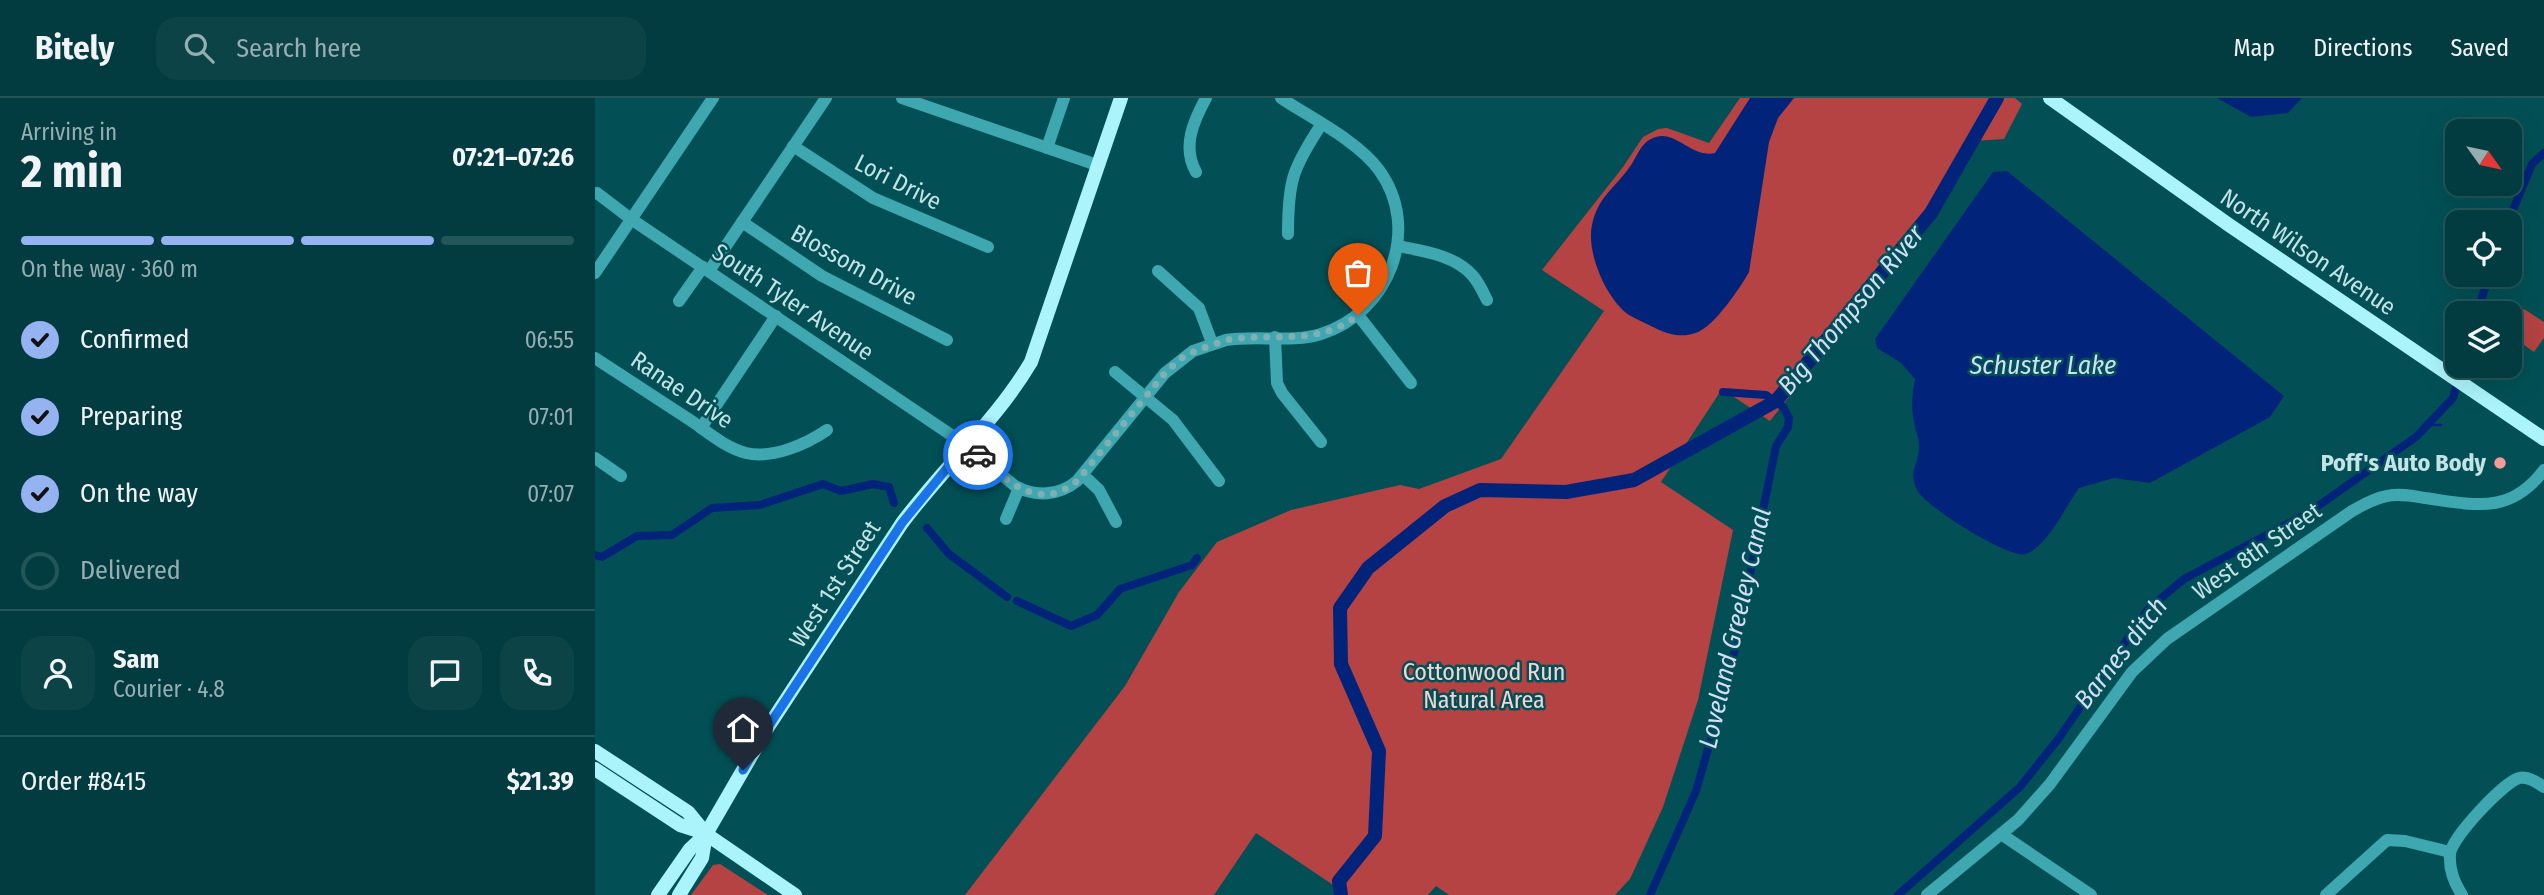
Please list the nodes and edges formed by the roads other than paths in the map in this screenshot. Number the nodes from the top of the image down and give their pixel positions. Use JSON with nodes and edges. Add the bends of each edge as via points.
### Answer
{"nodes":[{"id":1,"x":713,"y":98,"type":"edge"},
{"id":2,"x":826,"y":98,"type":"edge"},
{"id":3,"x":902,"y":98,"type":"edge"},
{"id":4,"x":1064,"y":98,"type":"edge"},
{"id":5,"x":1121,"y":98,"type":"edge"},
{"id":6,"x":1206,"y":98,"type":"edge"},
{"id":7,"x":1281,"y":98,"type":"edge"},
{"id":8,"x":2050,"y":98,"type":"edge"},
{"id":9,"x":1321,"y":125,"type":"junction"},
{"id":10,"x":793,"y":146,"type":"junction"},
{"id":11,"x":1047,"y":148,"type":"junction"},
{"id":12,"x":1097,"y":165,"type":"junction"},
{"id":13,"x":1196,"y":172,"type":"dead end"},
{"id":14,"x":597,"y":193,"type":"dead end"},
{"id":15,"x":631,"y":219,"type":"junction"},
{"id":16,"x":742,"y":222,"type":"junction"},
{"id":17,"x":1288,"y":234,"type":"dead end"},
{"id":18,"x":1397,"y":246,"type":"junction"},
{"id":19,"x":988,"y":247,"type":"dead end"},
{"id":20,"x":706,"y":269,"type":"junction"},
{"id":21,"x":1157,"y":271,"type":"dead end"},
{"id":22,"x":595,"y":273,"type":"edge"},
{"id":23,"x":1487,"y":300,"type":"dead end"},
{"id":24,"x":679,"y":301,"type":"dead end"},
{"id":25,"x":1358,"y":315,"type":"junction"},
{"id":26,"x":776,"y":316,"type":"junction"},
{"id":27,"x":1275,"y":337,"type":"junction"},
{"id":28,"x":947,"y":340,"type":"dead end"},
{"id":29,"x":1212,"y":343,"type":"junction"},
{"id":30,"x":595,"y":358,"type":"edge"},
{"id":31,"x":1115,"y":372,"type":"dead end"},
{"id":32,"x":1411,"y":383,"type":"dead end"},
{"id":33,"x":1145,"y":397,"type":"junction"},
{"id":34,"x":701,"y":428,"type":"junction"},
{"id":35,"x":827,"y":430,"type":"dead end"},
{"id":36,"x":2544,"y":439,"type":"edge"},
{"id":37,"x":1321,"y":442,"type":"dead end"},
{"id":38,"x":966,"y":445,"type":"junction"},
{"id":39,"x":595,"y":458,"type":"edge"},
{"id":40,"x":2544,"y":470,"type":"edge"},
{"id":41,"x":1083,"y":475,"type":"junction"},
{"id":42,"x":621,"y":476,"type":"dead end"},
{"id":43,"x":1219,"y":481,"type":"dead end"},
{"id":44,"x":1019,"y":488,"type":"junction"},
{"id":45,"x":1006,"y":519,"type":"dead end"},
{"id":46,"x":1116,"y":522,"type":"dead end"},
{"id":47,"x":595,"y":751,"type":"edge"},
{"id":48,"x":595,"y":769,"type":"edge"},
{"id":49,"x":2544,"y":786,"type":"edge"},
{"id":50,"x":706,"y":834,"type":"junction"},
{"id":51,"x":2001,"y":834,"type":"junction"},
{"id":52,"x":2450,"y":852,"type":"junction"},
{"id":53,"x":658,"y":895,"type":"edge"},
{"id":54,"x":679,"y":895,"type":"edge"},
{"id":55,"x":795,"y":895,"type":"edge"},
{"id":56,"x":1927,"y":895,"type":"edge"},
{"id":57,"x":2091,"y":895,"type":"edge"},
{"id":58,"x":2326,"y":895,"type":"edge"},
{"id":59,"x":2462,"y":895,"type":"edge"}],
"edges":[{"from":1,"to":15,"type":"street"},
{"from":2,"to":10,"type":"street"},
{"from":3,"to":11,"type":"street"},
{"from":4,"to":11,"type":"street"},
{"from":5,"to":12,"type":"main road","name":"West 1st Street"},
{"from":6,"to":13,"type":"street","via":[[1188,142]]},
{"from":7,"to":9,"type":"street"},
{"from":8,"to":36,"type":"main road","name":"North Wilson Avenue"},
{"from":9,"to":17,"type":"street","via":[[1292,178]]},
{"from":9,"to":18,"type":"street","via":[[1379,170],[1395,205]]},
{"from":10,"to":16,"type":"street"},
{"from":10,"to":19,"type":"street","name":"Lori Drive","via":[[873,198]]},
{"from":11,"to":12,"type":"street"},
{"from":12,"to":38,"type":"main road","name":"West 1st Street","via":[[1031,362],[1013,393]]},
{"from":14,"to":15,"type":"street","name":"South Tyler Avenue"},
{"from":15,"to":20,"type":"street","name":"South Tyler Avenue"},
{"from":15,"to":22,"type":"street"},
{"from":16,"to":20,"type":"street"},
{"from":16,"to":28,"type":"street","name":"Blossom Drive","via":[[822,276]]},
{"from":18,"to":23,"type":"street","via":[[1457,263],[1475,278]]},
{"from":18,"to":25,"type":"street","via":[[1388,278]]},
{"from":20,"to":24,"type":"street"},
{"from":20,"to":26,"type":"street","name":"South Tyler Avenue"},
{"from":21,"to":29,"type":"street","via":[[1199,309]]},
{"from":25,"to":27,"type":"street","via":[[1320,335]]},
{"from":25,"to":32,"type":"street"},
{"from":26,"to":34,"type":"street"},
{"from":26,"to":38,"type":"street","name":"South Tyler Avenue"},
{"from":27,"to":29,"type":"street"},
{"from":27,"to":37,"type":"street","via":[[1277,383]]},
{"from":29,"to":33,"type":"street","via":[[1180,359]]},
{"from":30,"to":34,"type":"street","name":"Ranae Drive"},
{"from":31,"to":33,"type":"street"},
{"from":33,"to":41,"type":"street"},
{"from":33,"to":43,"type":"street","via":[[1173,420]]},
{"from":34,"to":35,"type":"street","name":"Ranae Drive","via":[[732,448],[755,454],[787,449]]},
{"from":38,"to":44,"type":"street","name":"South Tyler Avenue"},
{"from":38,"to":50,"type":"main road","name":"West 1st Street","via":[[902,523],[768,727]]},
{"from":39,"to":42,"type":"street"},
{"from":40,"to":51,"type":"street","name":"West 8th Street","via":[[2533,485],[2508,501],[2477,504],[2392,495],[2352,511],[2143,660],[2050,784]]},
{"from":41,"to":44,"type":"street","via":[[1053,493]]},
{"from":41,"to":46,"type":"street","via":[[1099,490]]},
{"from":44,"to":45,"type":"street"},
{"from":47,"to":50,"type":"main road","via":[[688,812]]},
{"from":48,"to":50,"type":"main road","via":[[680,825]]},
{"from":49,"to":52,"type":"street","via":[[2518,778],[2464,828]]},
{"from":50,"to":53,"type":"main road","name":"West 1st Street"},
{"from":50,"to":54,"type":"main road","name":"West 1st Street","via":[[702,858]]},
{"from":50,"to":55,"type":"main road"},
{"from":51,"to":56,"type":"street","name":"West 8th Street"},
{"from":51,"to":57,"type":"street"},
{"from":52,"to":58,"type":"street","via":[[2387,840]]},
{"from":52,"to":59,"type":"street","via":[[2452,877]]}]}
